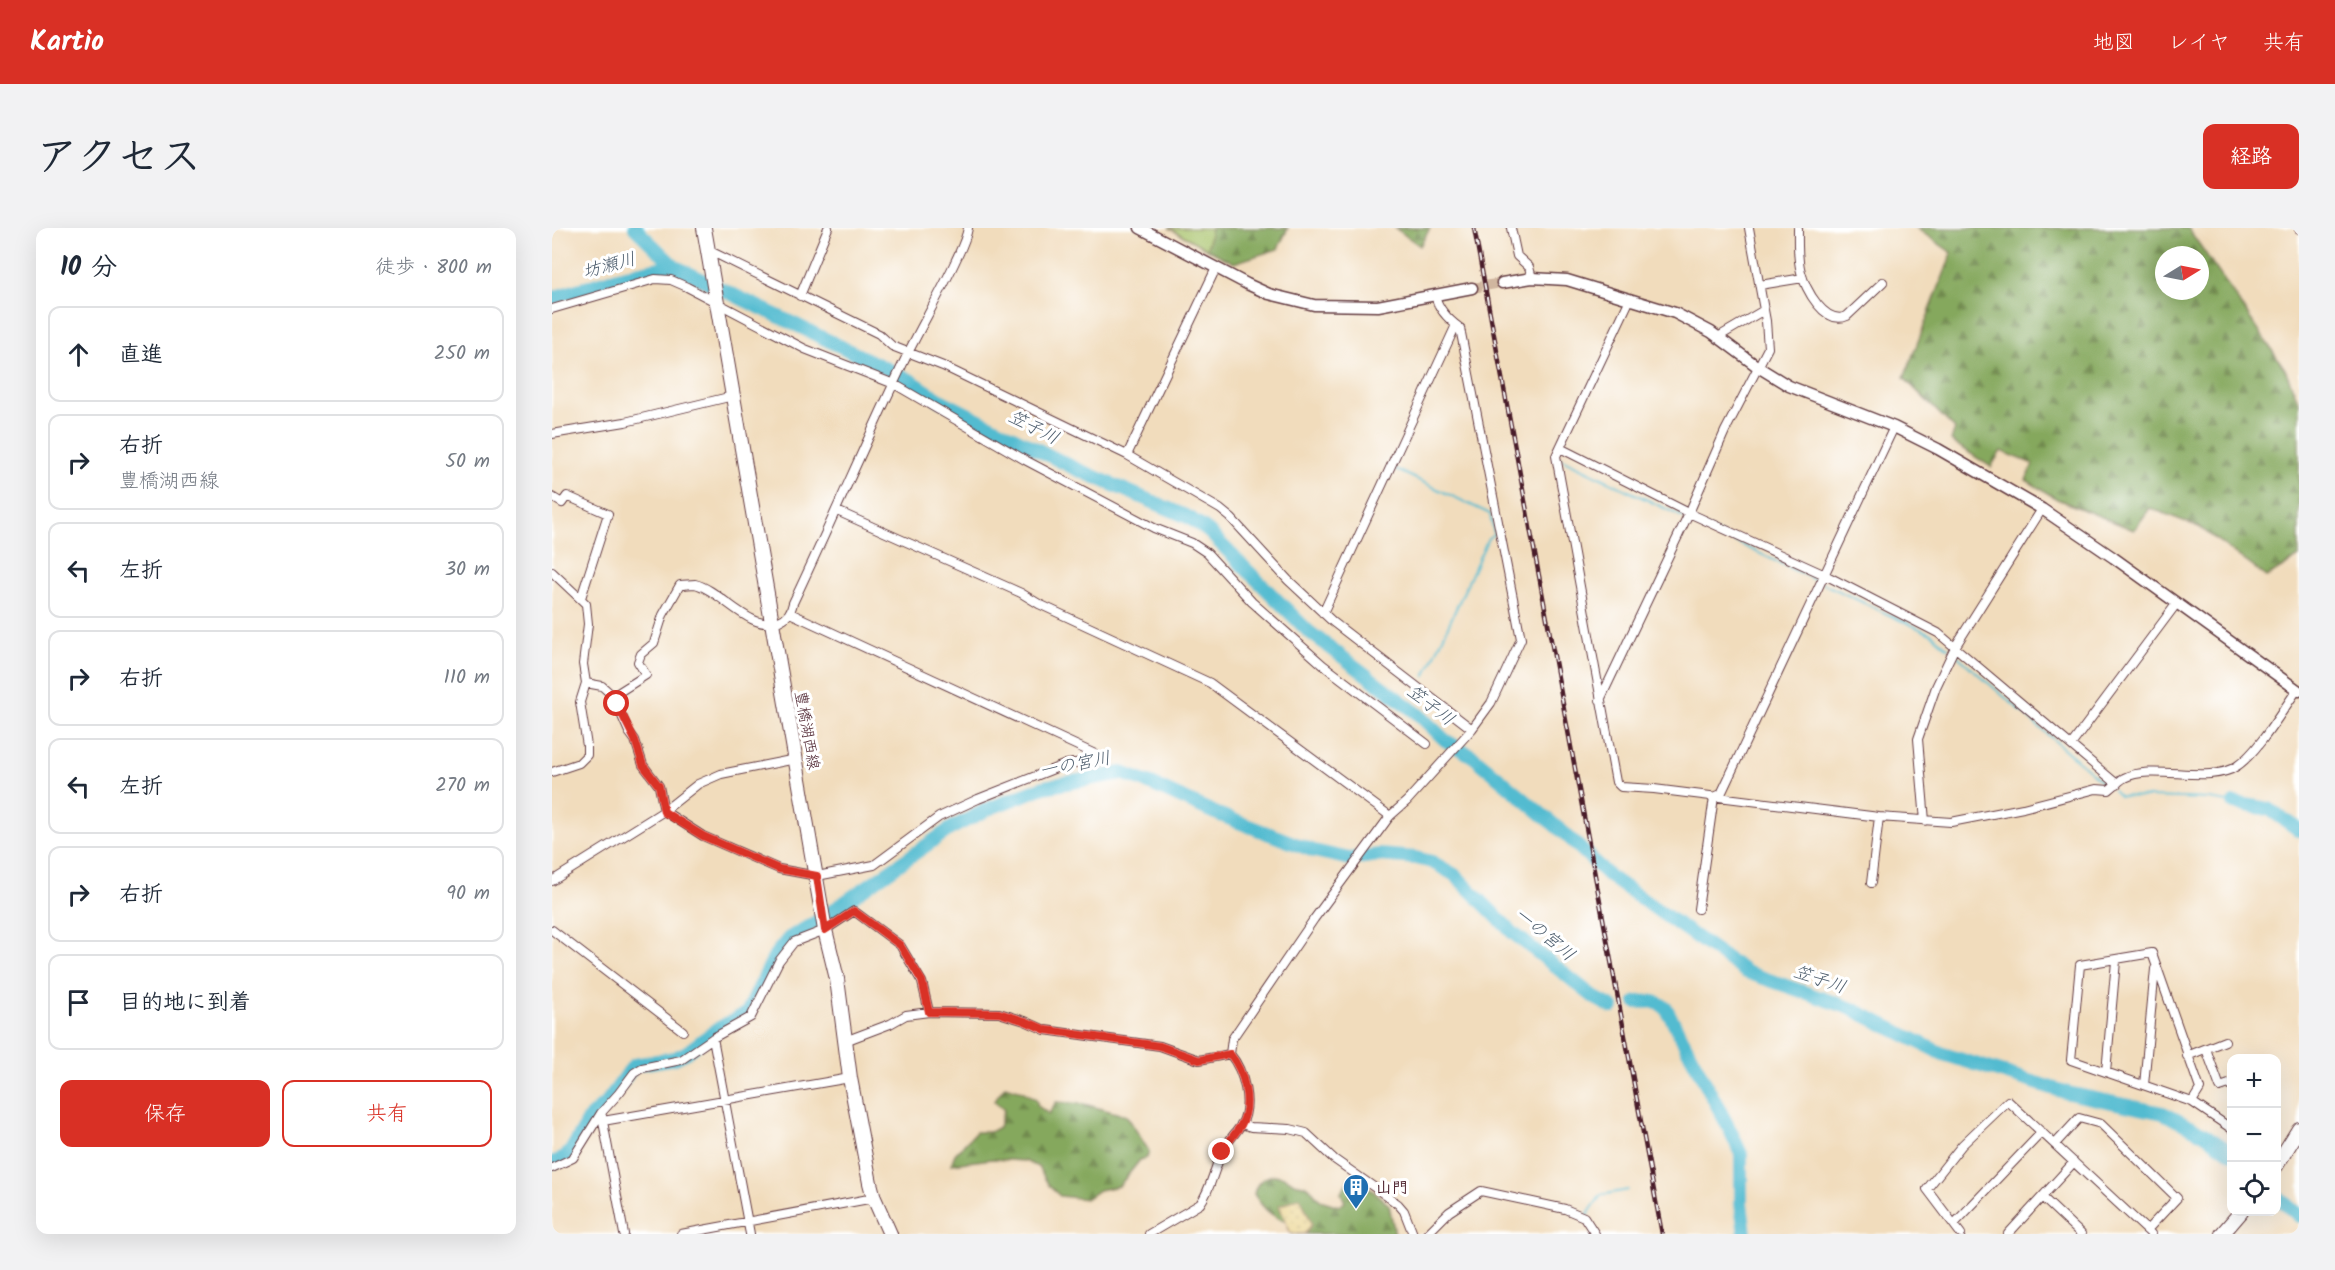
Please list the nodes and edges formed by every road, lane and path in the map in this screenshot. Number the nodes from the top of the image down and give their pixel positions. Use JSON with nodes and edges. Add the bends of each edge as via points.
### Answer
{"nodes":[{"id":1,"x":705,"y":228,"type":"edge"},
{"id":2,"x":828,"y":228,"type":"edge"},
{"id":3,"x":968,"y":228,"type":"edge"},
{"id":4,"x":1140,"y":228,"type":"edge"},
{"id":5,"x":1511,"y":228,"type":"edge"},
{"id":6,"x":1749,"y":228,"type":"edge"},
{"id":7,"x":1798,"y":228,"type":"edge"},
{"id":8,"x":709,"y":255,"type":"junction"},
{"id":9,"x":1216,"y":268,"type":"junction"},
{"id":10,"x":1532,"y":278,"type":"junction"},
{"id":11,"x":1803,"y":278,"type":"junction"},
{"id":12,"x":1883,"y":282,"type":"dead end"},
{"id":13,"x":1502,"y":283,"type":"tunnel mouth"},
{"id":14,"x":1760,"y":285,"type":"junction"},
{"id":15,"x":1472,"y":288,"type":"tunnel mouth"},
{"id":16,"x":1435,"y":295,"type":"junction"},
{"id":17,"x":800,"y":296,"type":"junction"},
{"id":18,"x":717,"y":299,"type":"junction"},
{"id":19,"x":1630,"y":299,"type":"junction"},
{"id":20,"x":552,"y":309,"type":"edge"},
{"id":21,"x":1764,"y":310,"type":"junction"},
{"id":22,"x":1456,"y":325,"type":"junction"},
{"id":23,"x":1718,"y":337,"type":"junction"},
{"id":24,"x":907,"y":355,"type":"junction"},
{"id":25,"x":1758,"y":367,"type":"junction"},
{"id":26,"x":894,"y":384,"type":"junction"},
{"id":27,"x":732,"y":396,"type":"junction"},
{"id":28,"x":1894,"y":428,"type":"junction"},
{"id":29,"x":552,"y":434,"type":"edge"},
{"id":30,"x":1560,"y":448,"type":"junction"},
{"id":31,"x":1127,"y":455,"type":"junction"},
{"id":32,"x":552,"y":497,"type":"edge"},
{"id":33,"x":2042,"y":509,"type":"junction"},
{"id":34,"x":837,"y":511,"type":"junction"},
{"id":35,"x":1689,"y":513,"type":"junction"},
{"id":36,"x":552,"y":572,"type":"edge"},
{"id":37,"x":1825,"y":575,"type":"junction"},
{"id":38,"x":581,"y":598,"type":"junction"},
{"id":39,"x":2177,"y":603,"type":"junction"},
{"id":40,"x":790,"y":613,"type":"junction"},
{"id":41,"x":1323,"y":613,"type":"junction"},
{"id":42,"x":772,"y":624,"type":"junction"},
{"id":43,"x":1955,"y":647,"type":"junction"},
{"id":44,"x":586,"y":683,"type":"junction"},
{"id":45,"x":2298,"y":690,"type":"edge"},
{"id":46,"x":613,"y":696,"type":"junction"},
{"id":47,"x":1600,"y":700,"type":"junction"},
{"id":48,"x":1472,"y":729,"type":"junction"},
{"id":49,"x":1427,"y":744,"type":"dead end"},
{"id":50,"x":2071,"y":745,"type":"junction"},
{"id":51,"x":796,"y":759,"type":"junction"},
{"id":52,"x":552,"y":772,"type":"edge"},
{"id":53,"x":2114,"y":786,"type":"junction"},
{"id":54,"x":1714,"y":797,"type":"junction"},
{"id":55,"x":664,"y":812,"type":"junction"},
{"id":56,"x":1390,"y":816,"type":"junction"},
{"id":57,"x":1879,"y":817,"type":"junction"},
{"id":58,"x":1925,"y":821,"type":"junction"},
{"id":59,"x":817,"y":876,"type":"junction"},
{"id":60,"x":552,"y":881,"type":"edge"},
{"id":61,"x":1871,"y":883,"type":"dead end"},
{"id":62,"x":1698,"y":909,"type":"dead end"},
{"id":63,"x":552,"y":930,"type":"edge"},
{"id":64,"x":825,"y":930,"type":"junction"},
{"id":65,"x":2116,"y":961,"type":"junction"},
{"id":66,"x":2155,"y":966,"type":"junction"},
{"id":67,"x":929,"y":1012,"type":"junction"},
{"id":68,"x":683,"y":1030,"type":"dead end"},
{"id":69,"x":713,"y":1038,"type":"junction"},
{"id":70,"x":845,"y":1041,"type":"junction"},
{"id":71,"x":2225,"y":1041,"type":"dead end"},
{"id":72,"x":2206,"y":1049,"type":"junction"},
{"id":73,"x":1230,"y":1054,"type":"junction"},
{"id":74,"x":2187,"y":1056,"type":"junction"},
{"id":75,"x":2106,"y":1072,"type":"junction"},
{"id":76,"x":850,"y":1078,"type":"junction"},
{"id":77,"x":2144,"y":1085,"type":"junction"},
{"id":78,"x":2227,"y":1085,"type":"edge"},
{"id":79,"x":727,"y":1101,"type":"junction"},
{"id":80,"x":2192,"y":1102,"type":"junction"},
{"id":81,"x":602,"y":1117,"type":"junction"},
{"id":82,"x":1241,"y":1124,"type":"junction"},
{"id":83,"x":2227,"y":1126,"type":"edge"},
{"id":84,"x":2299,"y":1130,"type":"edge"},
{"id":85,"x":2042,"y":1132,"type":"junction"},
{"id":86,"x":2055,"y":1144,"type":"junction"},
{"id":87,"x":2074,"y":1162,"type":"junction"},
{"id":88,"x":2279,"y":1162,"type":"edge"},
{"id":89,"x":552,"y":1168,"type":"edge"},
{"id":90,"x":2042,"y":1197,"type":"junction"},
{"id":91,"x":874,"y":1198,"type":"junction"},
{"id":92,"x":2238,"y":1216,"type":"edge"},
{"id":93,"x":748,"y":1222,"type":"junction"},
{"id":94,"x":1954,"y":1224,"type":"junction"},
{"id":95,"x":2149,"y":1232,"type":"edge"},
{"id":96,"x":2012,"y":1233,"type":"edge"},
{"id":97,"x":624,"y":1234,"type":"edge"},
{"id":98,"x":681,"y":1234,"type":"edge"},
{"id":99,"x":750,"y":1234,"type":"edge"},
{"id":100,"x":890,"y":1234,"type":"edge"},
{"id":101,"x":1149,"y":1234,"type":"edge"},
{"id":102,"x":1413,"y":1234,"type":"edge"},
{"id":103,"x":1427,"y":1234,"type":"edge"},
{"id":104,"x":1595,"y":1234,"type":"edge"},
{"id":105,"x":1961,"y":1234,"type":"edge"},
{"id":106,"x":2081,"y":1234,"type":"edge"},
{"id":107,"x":2222,"y":1234,"type":"edge"}],
"edges":[{"from":1,"to":8,"type":"main road","name":"豊橋湖西線"},
{"from":2,"to":17,"type":"street"},
{"from":3,"to":24,"type":"street","via":[[944,285]]},
{"from":4,"to":9,"type":"street"},
{"from":5,"to":10,"type":"street","via":[[1517,255],[1529,267]]},
{"from":6,"to":14,"type":"street"},
{"from":7,"to":11,"type":"street"},
{"from":8,"to":17,"type":"street"},
{"from":8,"to":18,"type":"main road","name":"豊橋湖西線"},
{"from":9,"to":16,"type":"street","via":[[1269,294],[1314,306],[1378,306]]},
{"from":9,"to":31,"type":"street"},
{"from":10,"to":13,"type":"street"},
{"from":10,"to":19,"type":"street","via":[[1567,280]]},
{"from":11,"to":12,"type":"street","via":[[1822,310],[1843,318]]},
{"from":11,"to":14,"type":"street"},
{"from":14,"to":21,"type":"street"},
{"from":15,"to":16,"type":"street"},
{"from":16,"to":22,"type":"street","via":[[1440,308]]},
{"from":17,"to":24,"type":"street","via":[[879,334]]},
{"from":18,"to":20,"type":"street","via":[[671,280],[655,279]]},
{"from":18,"to":26,"type":"street","via":[[805,349]]},
{"from":18,"to":27,"type":"main road","name":"豊橋湖西線"},
{"from":19,"to":23,"type":"street","via":[[1675,314]]},
{"from":19,"to":30,"type":"street"},
{"from":21,"to":23,"type":"street"},
{"from":21,"to":25,"type":"street","via":[[1768,348]]},
{"from":22,"to":41,"type":"street"},
{"from":22,"to":48,"type":"street","via":[[1460,328],[1521,639],[1491,703]]},
{"from":23,"to":25,"type":"street"},
{"from":24,"to":26,"type":"street"},
{"from":24,"to":31,"type":"street","via":[[943,366]]},
{"from":25,"to":28,"type":"street","via":[[1789,386]]},
{"from":25,"to":35,"type":"street"},
{"from":26,"to":34,"type":"street"},
{"from":26,"to":49,"type":"street","via":[[1024,460],[1207,552],[1252,602],[1323,665]]},
{"from":27,"to":29,"type":"street","via":[[625,422]]},
{"from":27,"to":42,"type":"main road","name":"豊橋湖西線"},
{"from":28,"to":33,"type":"street"},
{"from":28,"to":37,"type":"street"},
{"from":30,"to":35,"type":"street"},
{"from":30,"to":47,"type":"street","via":[[1557,456]]},
{"from":31,"to":41,"type":"street","via":[[1231,518]]},
{"from":32,"to":38,"type":"street","via":[[562,503],[567,496],[608,514]]},
{"from":33,"to":39,"type":"street"},
{"from":33,"to":43,"type":"street"},
{"from":34,"to":40,"type":"street"},
{"from":34,"to":56,"type":"street","via":[[1210,683]]},
{"from":35,"to":37,"type":"street"},
{"from":35,"to":47,"type":"street"},
{"from":36,"to":38,"type":"street"},
{"from":37,"to":43,"type":"street","via":[[1938,633]]},
{"from":37,"to":54,"type":"street","via":[[1721,794]]},
{"from":38,"to":44,"type":"street","via":[[588,611],[582,664]]},
{"from":39,"to":45,"type":"street"},
{"from":39,"to":50,"type":"street"},
{"from":40,"to":42,"type":"street"},
{"from":40,"to":59,"type":"street","via":[[1101,760],[1066,764],[939,817],[874,865]]},
{"from":41,"to":48,"type":"street"},
{"from":42,"to":46,"type":"street","via":[[747,616],[695,584],[680,585],[663,615],[654,643],[641,654],[638,662],[646,675]]},
{"from":42,"to":51,"type":"main road","name":"豊橋湖西線"},
{"from":43,"to":50,"type":"street"},
{"from":43,"to":58,"type":"street","via":[[1918,739]]},
{"from":44,"to":46,"type":"street","via":[[602,686]]},
{"from":44,"to":52,"type":"street","via":[[580,702],[587,755],[579,763]]},
{"from":45,"to":53,"type":"street","via":[[2236,767],[2220,772],[2142,774],[2124,778]]},
{"from":46,"to":55,"type":"street","via":[[643,765],[659,786]]},
{"from":47,"to":54,"type":"street","via":[[1616,782],[1621,787]]},
{"from":48,"to":56,"type":"street"},
{"from":50,"to":53,"type":"street"},
{"from":51,"to":55,"type":"street","via":[[721,774],[698,784]]},
{"from":51,"to":59,"type":"main road","name":"豊橋湖西線"},
{"from":53,"to":58,"type":"street","via":[[1951,822]]},
{"from":54,"to":57,"type":"street"},
{"from":54,"to":62,"type":"street"},
{"from":55,"to":59,"type":"street","via":[[703,836],[779,869]]},
{"from":55,"to":60,"type":"street"},
{"from":56,"to":73,"type":"street","via":[[1233,1039]]},
{"from":57,"to":58,"type":"street"},
{"from":57,"to":61,"type":"street"},
{"from":59,"to":64,"type":"main road","name":"豊橋湖西線"},
{"from":63,"to":68,"type":"street"},
{"from":64,"to":67,"type":"street","via":[[854,911],[900,945],[922,981]]},
{"from":64,"to":69,"type":"street","via":[[794,942],[778,961],[752,1017]]},
{"from":64,"to":70,"type":"main road","name":"豊橋湖西線","via":[[837,979]]},
{"from":65,"to":66,"type":"street","via":[[2152,953]]},
{"from":65,"to":75,"type":"street"},
{"from":65,"to":75,"type":"street","via":[[2080,965],[2071,1059]]},
{"from":66,"to":74,"type":"street"},
{"from":66,"to":77,"type":"street"},
{"from":67,"to":70,"type":"street","via":[[906,1015]]},
{"from":67,"to":73,"type":"street","via":[[999,1013],[1046,1030],[1160,1046],[1199,1060]]},
{"from":69,"to":79,"type":"street"},
{"from":69,"to":81,"type":"street","via":[[681,1060],[637,1070]]},
{"from":70,"to":76,"type":"main road","name":"豊橋湖西線"},
{"from":71,"to":72,"type":"street"},
{"from":72,"to":74,"type":"street"},
{"from":72,"to":78,"type":"street","via":[[2220,1087]]},
{"from":73,"to":82,"type":"street","via":[[1243,1077],[1246,1099]]},
{"from":74,"to":80,"type":"street","via":[[2200,1089]]},
{"from":75,"to":77,"type":"street"},
{"from":76,"to":79,"type":"street"},
{"from":76,"to":91,"type":"main road","name":"豊橋湖西線"},
{"from":77,"to":80,"type":"street"},
{"from":79,"to":81,"type":"street"},
{"from":79,"to":93,"type":"street"},
{"from":80,"to":83,"type":"street"},
{"from":81,"to":89,"type":"street","via":[[573,1158]]},
{"from":81,"to":97,"type":"street"},
{"from":82,"to":101,"type":"street","via":[[1222,1152],[1200,1204]]},
{"from":82,"to":102,"type":"street","via":[[1306,1133],[1334,1159],[1398,1204]]},
{"from":84,"to":88,"type":"main road"},
{"from":85,"to":86,"type":"street"},
{"from":85,"to":94,"type":"street"},
{"from":85,"to":94,"type":"street","via":[[2008,1101],[1962,1145],[1927,1189]]},
{"from":86,"to":87,"type":"street"},
{"from":86,"to":95,"type":"street","via":[[2079,1118],[2101,1124],[2177,1198]]},
{"from":87,"to":90,"type":"street"},
{"from":87,"to":95,"type":"street"},
{"from":90,"to":96,"type":"street"},
{"from":90,"to":106,"type":"street"},
{"from":91,"to":93,"type":"street"},
{"from":91,"to":100,"type":"main road","name":"豊橋湖西線"},
{"from":92,"to":107,"type":"main road"},
{"from":93,"to":98,"type":"street"},
{"from":93,"to":99,"type":"street"},
{"from":94,"to":105,"type":"street"},
{"from":103,"to":104,"type":"street","via":[[1449,1212],[1481,1191],[1565,1209],[1584,1217]]}]}
